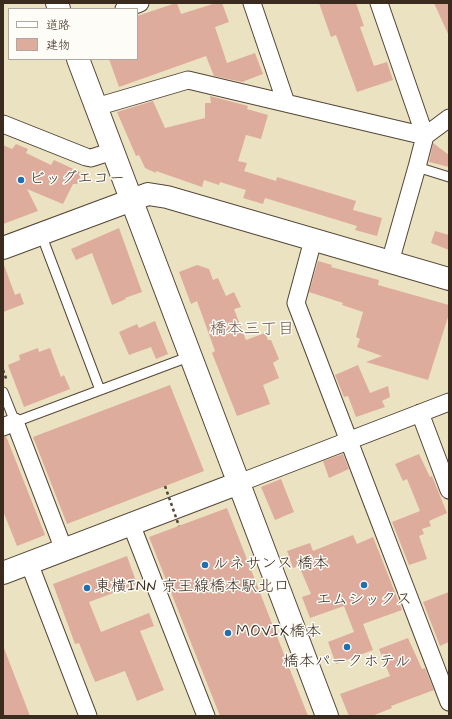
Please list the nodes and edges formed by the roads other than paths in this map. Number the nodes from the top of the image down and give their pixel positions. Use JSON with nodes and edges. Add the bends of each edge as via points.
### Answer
{"nodes":[{"id":1,"x":140,"y":3,"type":"edge"},
{"id":2,"x":252,"y":3,"type":"edge"},
{"id":3,"x":378,"y":3,"type":"edge"},
{"id":4,"x":127,"y":8,"type":"edge"},
{"id":5,"x":78,"y":60,"type":"edge"},
{"id":6,"x":286,"y":103,"type":"junction"},
{"id":7,"x":96,"y":107,"type":"junction"},
{"id":8,"x":449,"y":118,"type":"edge"},
{"id":9,"x":3,"y":124,"type":"edge"},
{"id":10,"x":425,"y":136,"type":"junction"},
{"id":11,"x":112,"y":151,"type":"junction"},
{"id":12,"x":417,"y":167,"type":"junction"},
{"id":13,"x":449,"y":177,"type":"edge"},
{"id":14,"x":131,"y":200,"type":"junction"},
{"id":15,"x":41,"y":234,"type":"junction"},
{"id":16,"x":313,"y":240,"type":"junction"},
{"id":17,"x":3,"y":248,"type":"edge"},
{"id":18,"x":390,"y":262,"type":"junction"},
{"id":19,"x":449,"y":279,"type":"edge"},
{"id":20,"x":191,"y":356,"type":"junction"},
{"id":21,"x":100,"y":390,"type":"junction"},
{"id":22,"x":3,"y":392,"type":"edge"},
{"id":23,"x":449,"y":402,"type":"edge"},
{"id":24,"x":420,"y":413,"type":"junction"},
{"id":25,"x":9,"y":425,"type":"edge"},
{"id":26,"x":349,"y":441,"type":"junction"},
{"id":27,"x":239,"y":483,"type":"junction"},
{"id":28,"x":449,"y":490,"type":"edge"},
{"id":29,"x":131,"y":524,"type":"junction"},
{"id":30,"x":64,"y":550,"type":"junction"},
{"id":31,"x":29,"y":563,"type":"junction"},
{"id":32,"x":3,"y":573,"type":"edge"},
{"id":33,"x":449,"y":702,"type":"edge"},
{"id":34,"x":88,"y":716,"type":"edge"},
{"id":35,"x":206,"y":716,"type":"edge"},
{"id":36,"x":327,"y":716,"type":"edge"}],
"edges":[{"from":1,"to":4,"type":"street"},
{"from":2,"to":6,"type":"street"},
{"from":3,"to":10,"type":"street"},
{"from":5,"to":7,"type":"street"},
{"from":6,"to":7,"type":"street","via":[[188,80]]},
{"from":6,"to":10,"type":"street"},
{"from":7,"to":11,"type":"street"},
{"from":8,"to":10,"type":"street"},
{"from":9,"to":11,"type":"street","via":[[86,158]]},
{"from":10,"to":12,"type":"street"},
{"from":11,"to":14,"type":"street"},
{"from":12,"to":13,"type":"lane"},
{"from":12,"to":18,"type":"street"},
{"from":14,"to":15,"type":"street"},
{"from":14,"to":16,"type":"street","via":[[148,194],[167,197]]},
{"from":14,"to":20,"type":"street"},
{"from":15,"to":17,"type":"street"},
{"from":15,"to":21,"type":"lane"},
{"from":16,"to":18,"type":"street"},
{"from":16,"to":26,"type":"street","via":[[296,302]]},
{"from":18,"to":19,"type":"street"},
{"from":20,"to":21,"type":"lane"},
{"from":20,"to":27,"type":"street"},
{"from":21,"to":25,"type":"lane"},
{"from":22,"to":25,"type":"lane"},
{"from":23,"to":24,"type":"street"},
{"from":24,"to":26,"type":"street"},
{"from":24,"to":28,"type":"street"},
{"from":25,"to":30,"type":"street"},
{"from":26,"to":27,"type":"street"},
{"from":26,"to":33,"type":"street"},
{"from":27,"to":29,"type":"street"},
{"from":27,"to":36,"type":"street"},
{"from":29,"to":30,"type":"street"},
{"from":29,"to":35,"type":"street"},
{"from":30,"to":31,"type":"street"},
{"from":31,"to":32,"type":"street"},
{"from":31,"to":34,"type":"street"}]}
